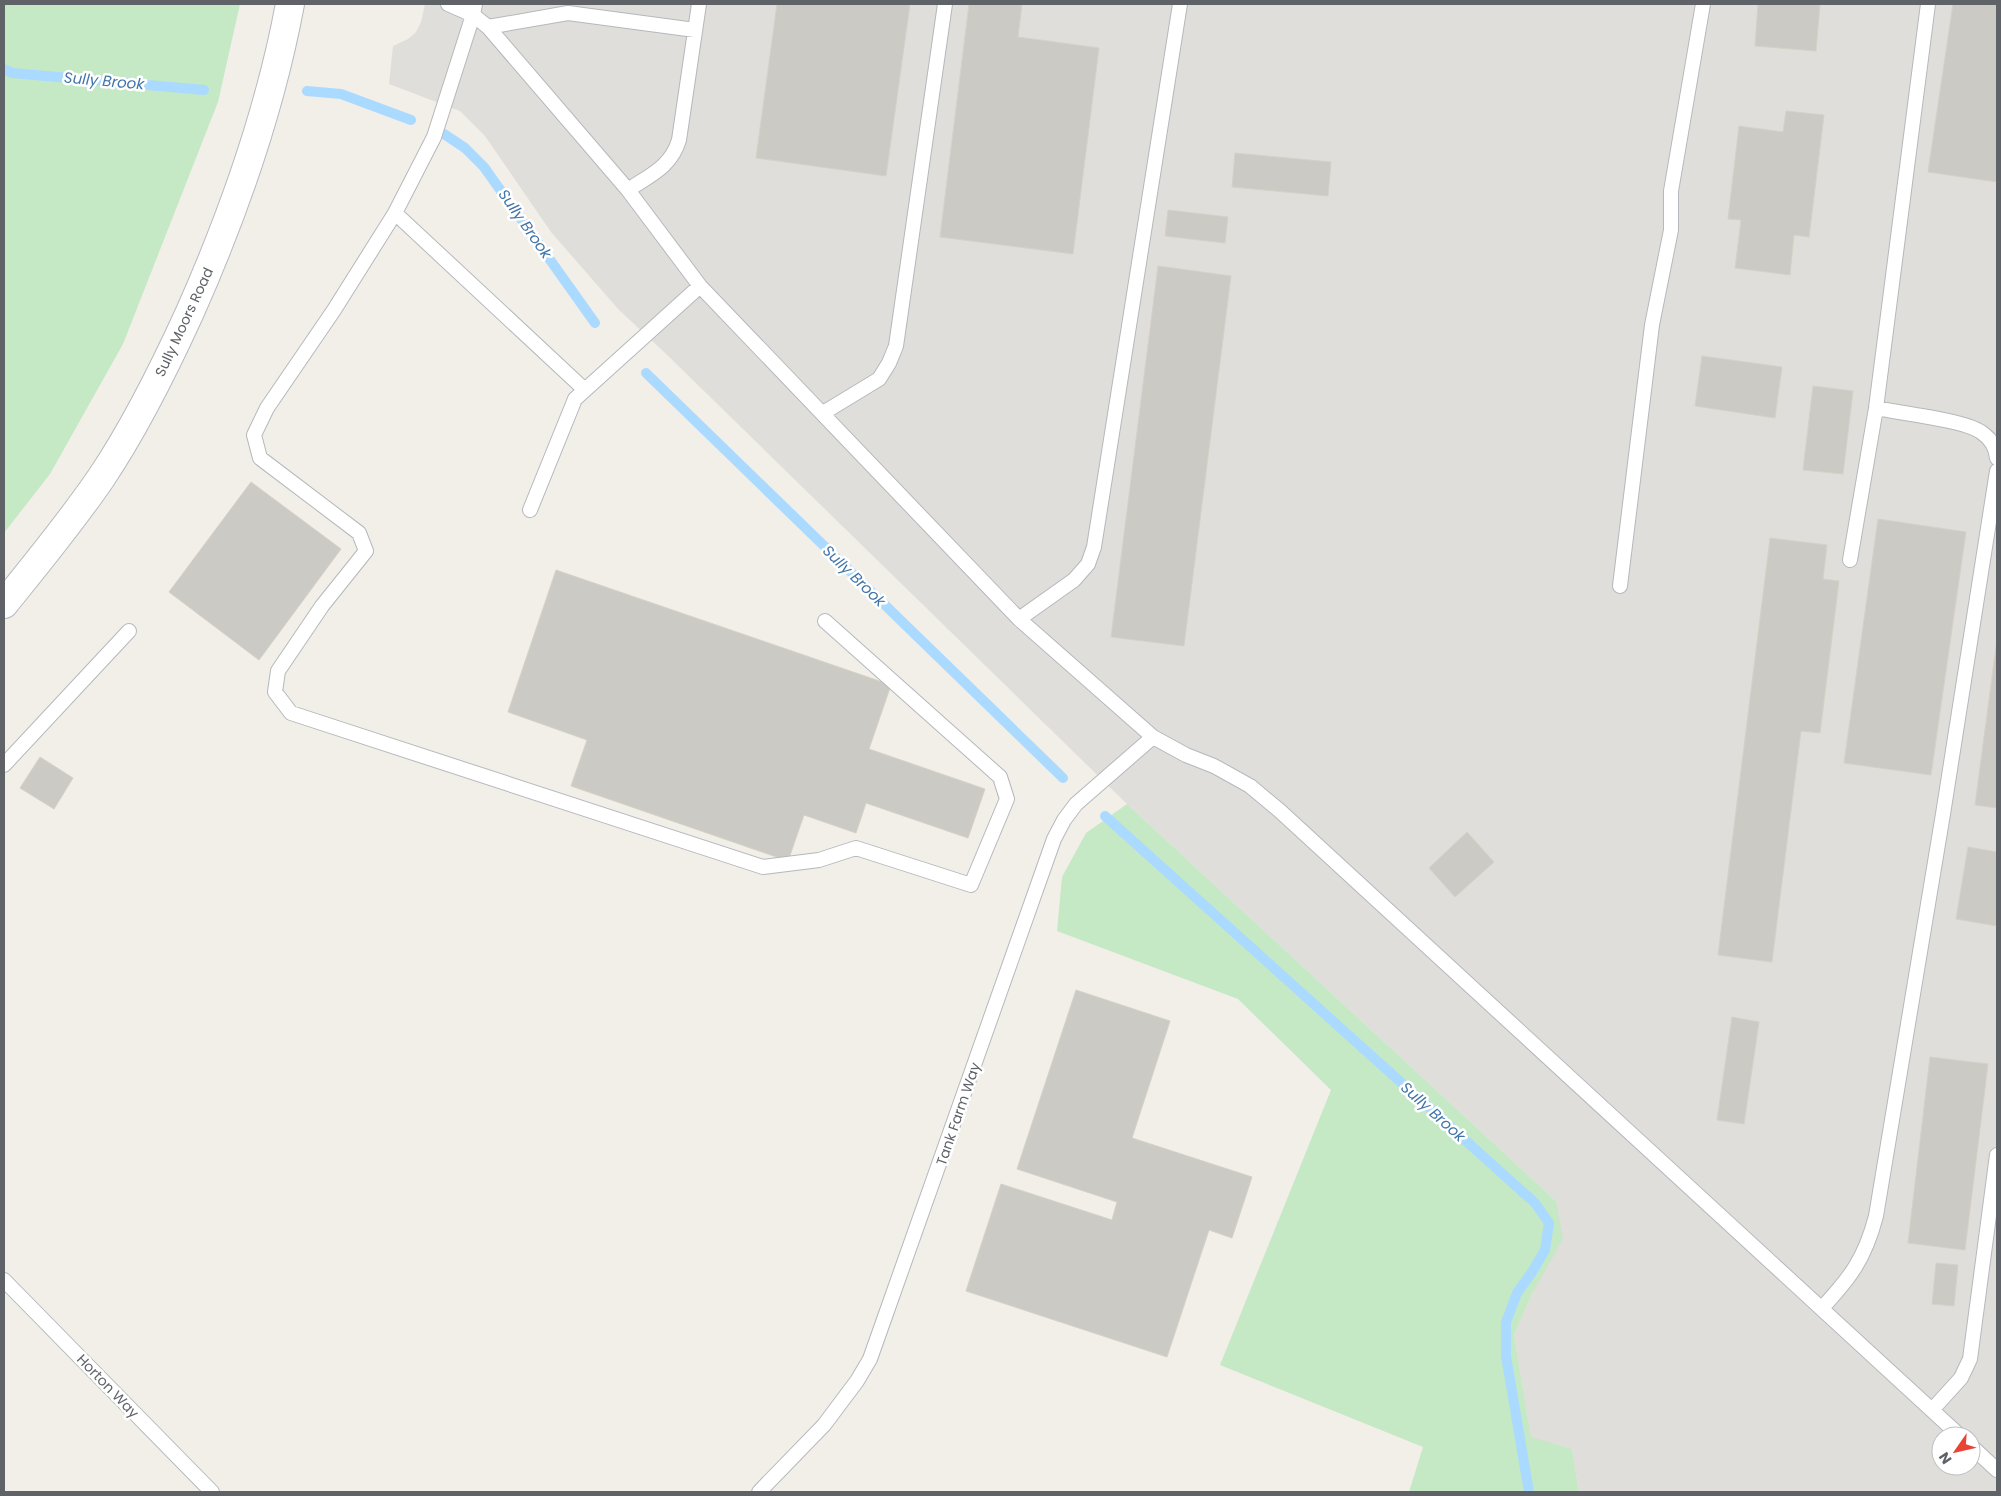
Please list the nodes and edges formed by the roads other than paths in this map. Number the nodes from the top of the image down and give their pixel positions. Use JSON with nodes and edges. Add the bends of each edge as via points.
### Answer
{"nodes":[{"id":1,"x":290,"y":4,"type":"edge"},
{"id":2,"x":448,"y":4,"type":"edge"},
{"id":3,"x":699,"y":4,"type":"edge"},
{"id":4,"x":945,"y":4,"type":"edge"},
{"id":5,"x":1180,"y":4,"type":"edge"},
{"id":6,"x":1702,"y":4,"type":"edge"},
{"id":7,"x":1928,"y":4,"type":"edge"},
{"id":8,"x":474,"y":10,"type":"edge"},
{"id":9,"x":488,"y":27,"type":"junction"},
{"id":10,"x":695,"y":32,"type":"junction"},
{"id":11,"x":628,"y":190,"type":"junction"},
{"id":12,"x":395,"y":213,"type":"junction"},
{"id":13,"x":700,"y":286,"type":"junction"},
{"id":14,"x":585,"y":390,"type":"junction"},
{"id":15,"x":1876,"y":408,"type":"junction"},
{"id":16,"x":823,"y":413,"type":"junction"},
{"id":17,"x":1997,"y":458,"type":"edge"},
{"id":18,"x":1997,"y":471,"type":"edge"},
{"id":19,"x":1996,"y":487,"type":"edge"},
{"id":20,"x":530,"y":510,"type":"dead end"},
{"id":21,"x":1850,"y":560,"type":"dead end"},
{"id":22,"x":1620,"y":586,"type":"dead end"},
{"id":23,"x":4,"y":604,"type":"edge"},
{"id":24,"x":1019,"y":619,"type":"junction"},
{"id":25,"x":825,"y":621,"type":"dead end"},
{"id":26,"x":129,"y":632,"type":"dead end"},
{"id":27,"x":1153,"y":737,"type":"junction"},
{"id":28,"x":4,"y":765,"type":"edge"},
{"id":29,"x":1997,"y":1155,"type":"edge"},
{"id":30,"x":4,"y":1280,"type":"edge"},
{"id":31,"x":1822,"y":1308,"type":"junction"},
{"id":32,"x":1932,"y":1410,"type":"junction"},
{"id":33,"x":1949,"y":1426,"type":"edge"},
{"id":34,"x":1981,"y":1455,"type":"edge"},
{"id":35,"x":1997,"y":1470,"type":"edge"},
{"id":36,"x":212,"y":1492,"type":"edge"},
{"id":37,"x":759,"y":1492,"type":"edge"}],
"edges":[{"from":1,"to":23,"type":"main road","name":"Sully Moors Road","via":[[268,98],[243,180],[212,262],[165,367],[101,478]]},
{"from":2,"to":8,"type":"lane"},
{"from":3,"to":10,"type":"lane"},
{"from":4,"to":16,"type":"lane","via":[[896,346],[879,379]]},
{"from":5,"to":24,"type":"lane","via":[[1094,547],[1088,564],[1074,580]]},
{"from":6,"to":22,"type":"lane","via":[[1672,191],[1671,230],[1652,326]]},
{"from":7,"to":15,"type":"lane"},
{"from":8,"to":9,"type":"lane"},
{"from":8,"to":12,"type":"lane","via":[[434,137]]},
{"from":9,"to":10,"type":"lane","via":[[568,13]]},
{"from":9,"to":11,"type":"lane"},
{"from":10,"to":11,"type":"lane","via":[[676,153],[664,166]]},
{"from":11,"to":13,"type":"lane"},
{"from":12,"to":14,"type":"lane"},
{"from":12,"to":25,"type":"lane","via":[[267,408],[254,436],[260,458],[358,533],[366,551],[322,606],[278,671],[275,692],[291,713],[763,867],[819,860],[856,848],[971,885],[1007,799],[1000,777]]},
{"from":13,"to":14,"type":"lane"},
{"from":13,"to":16,"type":"lane"},
{"from":14,"to":20,"type":"lane","via":[[575,399]]},
{"from":15,"to":17,"type":"lane","via":[[1980,431],[1991,441]]},
{"from":15,"to":21,"type":"lane"},
{"from":16,"to":24,"type":"lane"},
{"from":18,"to":19,"type":"lane"},
{"from":19,"to":31,"type":"lane","via":[[1876,1216],[1856,1268]]},
{"from":24,"to":27,"type":"lane"},
{"from":26,"to":28,"type":"lane"},
{"from":27,"to":31,"type":"lane","via":[[1250,786],[1280,810]]},
{"from":27,"to":37,"type":"lane","name":"Tank Farm Way","via":[[1076,804],[1054,839],[870,1359],[824,1425]]},
{"from":29,"to":32,"type":"lane","via":[[1970,1359],[1961,1378]]},
{"from":30,"to":36,"type":"lane","name":"Horton Way"},
{"from":31,"to":32,"type":"lane"},
{"from":32,"to":33,"type":"lane"},
{"from":34,"to":35,"type":"lane"}]}
